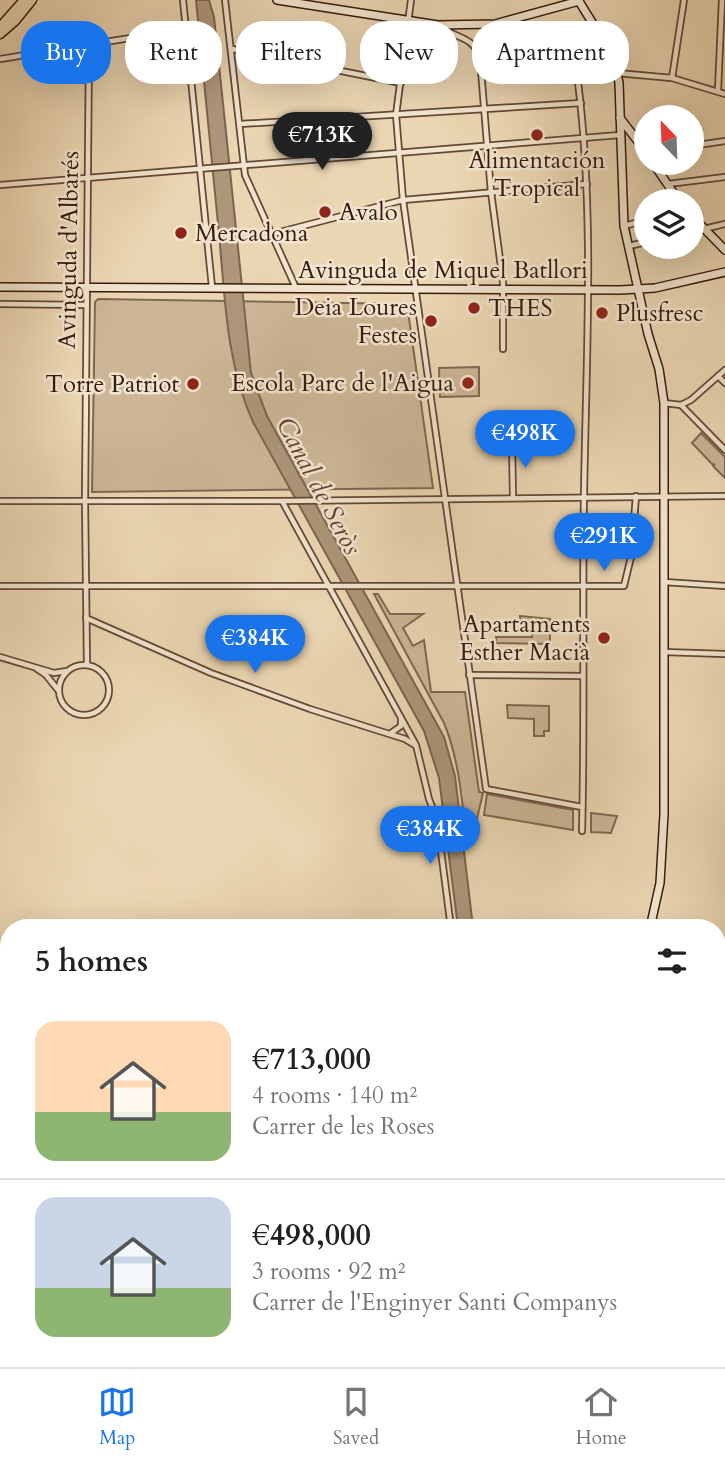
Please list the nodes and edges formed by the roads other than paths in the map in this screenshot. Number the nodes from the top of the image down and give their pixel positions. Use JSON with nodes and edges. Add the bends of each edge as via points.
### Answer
{"nodes":[{"id":1,"x":24,"y":0,"type":"edge"},
{"id":2,"x":32,"y":0,"type":"edge"},
{"id":3,"x":183,"y":0,"type":"edge"},
{"id":4,"x":225,"y":0,"type":"edge"},
{"id":5,"x":276,"y":0,"type":"edge"},
{"id":6,"x":411,"y":0,"type":"edge"},
{"id":7,"x":580,"y":0,"type":"edge"},
{"id":8,"x":684,"y":0,"type":"edge"},
{"id":9,"x":722,"y":0,"type":"edge"},
{"id":10,"x":563,"y":6,"type":"junction"},
{"id":11,"x":587,"y":15,"type":"junction"},
{"id":12,"x":408,"y":20,"type":"junction"},
{"id":13,"x":185,"y":21,"type":"edge"},
{"id":14,"x":414,"y":21,"type":"edge"},
{"id":15,"x":592,"y":21,"type":"edge"},
{"id":16,"x":458,"y":25,"type":"edge"},
{"id":17,"x":0,"y":27,"type":"edge"},
{"id":18,"x":0,"y":34,"type":"edge"},
{"id":19,"x":458,"y":37,"type":"edge"},
{"id":20,"x":232,"y":49,"type":"junction"},
{"id":21,"x":21,"y":55,"type":"edge"},
{"id":22,"x":0,"y":59,"type":"edge"},
{"id":23,"x":629,"y":74,"type":"edge"},
{"id":24,"x":360,"y":75,"type":"edge"},
{"id":25,"x":672,"y":78,"type":"junction"},
{"id":26,"x":89,"y":84,"type":"edge"},
{"id":27,"x":192,"y":84,"type":"edge"},
{"id":28,"x":401,"y":84,"type":"edge"},
{"id":29,"x":578,"y":84,"type":"edge"},
{"id":30,"x":618,"y":84,"type":"edge"},
{"id":31,"x":718,"y":90,"type":"junction"},
{"id":32,"x":725,"y":94,"type":"edge"},
{"id":33,"x":581,"y":103,"type":"junction"},
{"id":34,"x":484,"y":108,"type":"junction"},
{"id":35,"x":396,"y":115,"type":"junction"},
{"id":36,"x":620,"y":118,"type":"junction"},
{"id":37,"x":240,"y":124,"type":"junction"},
{"id":38,"x":620,"y":135,"type":"junction"},
{"id":39,"x":634,"y":136,"type":"edge"},
{"id":40,"x":583,"y":138,"type":"junction"},
{"id":41,"x":725,"y":141,"type":"edge"},
{"id":42,"x":704,"y":144,"type":"edge"},
{"id":43,"x":488,"y":147,"type":"junction"},
{"id":44,"x":399,"y":153,"type":"junction"},
{"id":45,"x":244,"y":165,"type":"junction"},
{"id":46,"x":200,"y":168,"type":"junction"},
{"id":47,"x":661,"y":175,"type":"edge"},
{"id":48,"x":725,"y":177,"type":"edge"},
{"id":49,"x":88,"y":178,"type":"junction"},
{"id":50,"x":587,"y":184,"type":"junction"},
{"id":51,"x":667,"y":184,"type":"junction"},
{"id":52,"x":0,"y":185,"type":"edge"},
{"id":53,"x":671,"y":189,"type":"edge"},
{"id":54,"x":491,"y":192,"type":"junction"},
{"id":55,"x":403,"y":200,"type":"junction"},
{"id":56,"x":634,"y":223,"type":"edge"},
{"id":57,"x":725,"y":224,"type":"edge"},
{"id":58,"x":624,"y":226,"type":"junction"},
{"id":59,"x":705,"y":229,"type":"joint"},
{"id":60,"x":272,"y":234,"type":"junction"},
{"id":61,"x":634,"y":245,"type":"edge"},
{"id":62,"x":628,"y":246,"type":"junction"},
{"id":63,"x":725,"y":250,"type":"edge"},
{"id":64,"x":725,"y":272,"type":"edge"},
{"id":65,"x":0,"y":287,"type":"edge"},
{"id":66,"x":87,"y":288,"type":"junction"},
{"id":67,"x":212,"y":288,"type":"junction"},
{"id":68,"x":296,"y":288,"type":"junction"},
{"id":69,"x":416,"y":289,"type":"junction"},
{"id":70,"x":503,"y":289,"type":"junction"},
{"id":71,"x":638,"y":289,"type":"junction"},
{"id":72,"x":588,"y":290,"type":"junction"},
{"id":73,"x":0,"y":304,"type":"edge"},
{"id":74,"x":86,"y":305,"type":"junction"},
{"id":75,"x":503,"y":349,"type":"dead end"},
{"id":76,"x":725,"y":370,"type":"edge"},
{"id":77,"x":718,"y":376,"type":"junction"},
{"id":78,"x":725,"y":383,"type":"edge"},
{"id":79,"x":664,"y":403,"type":"junction"},
{"id":80,"x":681,"y":405,"type":"junction"},
{"id":81,"x":512,"y":444,"type":"dead end"},
{"id":82,"x":725,"y":450,"type":"edge"},
{"id":83,"x":584,"y":496,"type":"junction"},
{"id":84,"x":636,"y":496,"type":"junction"},
{"id":85,"x":664,"y":496,"type":"junction"},
{"id":86,"x":725,"y":496,"type":"edge"},
{"id":87,"x":513,"y":497,"type":"junction"},
{"id":88,"x":445,"y":498,"type":"junction"},
{"id":89,"x":0,"y":501,"type":"edge"},
{"id":90,"x":85,"y":501,"type":"junction"},
{"id":91,"x":282,"y":501,"type":"junction"},
{"id":92,"x":664,"y":582,"type":"junction"},
{"id":93,"x":328,"y":585,"type":"junction"},
{"id":94,"x":0,"y":586,"type":"edge"},
{"id":95,"x":85,"y":586,"type":"junction"},
{"id":96,"x":458,"y":586,"type":"junction"},
{"id":97,"x":583,"y":586,"type":"junction"},
{"id":98,"x":725,"y":586,"type":"edge"},
{"id":99,"x":86,"y":618,"type":"junction"},
{"id":100,"x":664,"y":652,"type":"junction"},
{"id":101,"x":725,"y":654,"type":"edge"},
{"id":102,"x":0,"y":657,"type":"edge"},
{"id":103,"x":87,"y":665,"type":"junction"},
{"id":104,"x":37,"y":668,"type":"junction"},
{"id":105,"x":67,"y":671,"type":"junction"},
{"id":106,"x":470,"y":676,"type":"junction"},
{"id":107,"x":583,"y":676,"type":"junction"},
{"id":108,"x":58,"y":691,"type":"junction"},
{"id":109,"x":401,"y":715,"type":"junction"},
{"id":110,"x":389,"y":733,"type":"junction"},
{"id":111,"x":415,"y":745,"type":"junction"},
{"id":112,"x":582,"y":807,"type":"junction"},
{"id":113,"x":582,"y":831,"type":"dead end"},
{"id":114,"x":450,"y":919,"type":"edge"},
{"id":115,"x":653,"y":919,"type":"edge"}],
"edges":[{"from":1,"to":17,"type":"main road"},
{"from":2,"to":18,"type":"main road"},
{"from":3,"to":13,"type":"street"},
{"from":4,"to":20,"type":"street"},
{"from":5,"to":12,"type":"main road"},
{"from":6,"to":12,"type":"street"},
{"from":7,"to":10,"type":"main road"},
{"from":7,"to":11,"type":"main road"},
{"from":8,"to":25,"type":"street"},
{"from":9,"to":31,"type":"street"},
{"from":10,"to":11,"type":"main road"},
{"from":10,"to":16,"type":"main road","via":[[495,24]]},
{"from":11,"to":15,"type":"main road"},
{"from":12,"to":14,"type":"main road"},
{"from":19,"to":34,"type":"street","via":[[471,42],[480,58]]},
{"from":20,"to":24,"type":"street"},
{"from":20,"to":37,"type":"street"},
{"from":21,"to":22,"type":"street"},
{"from":23,"to":25,"type":"street"},
{"from":25,"to":31,"type":"street"},
{"from":26,"to":49,"type":"street","name":"Avinguda d'Albarés"},
{"from":27,"to":46,"type":"street"},
{"from":28,"to":35,"type":"street"},
{"from":29,"to":33,"type":"street"},
{"from":30,"to":36,"type":"main road"},
{"from":31,"to":32,"type":"street"},
{"from":33,"to":34,"type":"street"},
{"from":33,"to":40,"type":"street"},
{"from":34,"to":35,"type":"street"},
{"from":34,"to":43,"type":"street"},
{"from":35,"to":37,"type":"street"},
{"from":35,"to":44,"type":"street"},
{"from":36,"to":38,"type":"main road"},
{"from":36,"to":39,"type":"main road"},
{"from":37,"to":45,"type":"street"},
{"from":38,"to":40,"type":"street"},
{"from":38,"to":58,"type":"main road"},
{"from":40,"to":43,"type":"street"},
{"from":40,"to":50,"type":"street"},
{"from":41,"to":42,"type":"street"},
{"from":43,"to":44,"type":"street"},
{"from":43,"to":54,"type":"street"},
{"from":44,"to":45,"type":"street"},
{"from":44,"to":55,"type":"street"},
{"from":45,"to":46,"type":"street"},
{"from":45,"to":60,"type":"street"},
{"from":46,"to":49,"type":"street"},
{"from":46,"to":67,"type":"street"},
{"from":47,"to":51,"type":"main road"},
{"from":48,"to":51,"type":"street"},
{"from":49,"to":52,"type":"street"},
{"from":49,"to":66,"type":"street","name":"Avinguda d'Albarés"},
{"from":50,"to":54,"type":"street"},
{"from":50,"to":72,"type":"street"},
{"from":51,"to":53,"type":"main road"},
{"from":54,"to":55,"type":"street"},
{"from":54,"to":70,"type":"street"},
{"from":55,"to":60,"type":"street"},
{"from":55,"to":69,"type":"street"},
{"from":56,"to":58,"type":"street"},
{"from":57,"to":59,"type":"street"},
{"from":58,"to":62,"type":"main road"},
{"from":59,"to":63,"type":"main road"},
{"from":60,"to":68,"type":"street"},
{"from":61,"to":62,"type":"street"},
{"from":62,"to":71,"type":"main road"},
{"from":64,"to":71,"type":"main road","name":"Avinguda de Miquel Batllori"},
{"from":65,"to":66,"type":"main road"},
{"from":66,"to":67,"type":"main road"},
{"from":66,"to":74,"type":"street","name":"Avinguda d'Albarés"},
{"from":67,"to":68,"type":"main road","name":"Avinguda de Miquel Batllori"},
{"from":68,"to":69,"type":"main road","name":"Avinguda de Miquel Batllori"},
{"from":69,"to":70,"type":"main road","name":"Avinguda de Miquel Batllori"},
{"from":69,"to":88,"type":"street"},
{"from":70,"to":72,"type":"main road","name":"Avinguda de Miquel Batllori"},
{"from":70,"to":75,"type":"street"},
{"from":71,"to":72,"type":"main road","name":"Avinguda de Miquel Batllori"},
{"from":71,"to":79,"type":"main road"},
{"from":72,"to":83,"type":"street"},
{"from":73,"to":74,"type":"street"},
{"from":74,"to":90,"type":"street","name":"Avinguda d'Albarés"},
{"from":76,"to":77,"type":"street"},
{"from":77,"to":78,"type":"street"},
{"from":77,"to":80,"type":"street"},
{"from":79,"to":80,"type":"street"},
{"from":79,"to":85,"type":"main road"},
{"from":80,"to":82,"type":"street"},
{"from":81,"to":87,"type":"street"},
{"from":83,"to":84,"type":"street"},
{"from":83,"to":87,"type":"street"},
{"from":83,"to":97,"type":"street"},
{"from":84,"to":85,"type":"street"},
{"from":84,"to":97,"type":"street","via":[[624,586]]},
{"from":85,"to":86,"type":"street"},
{"from":85,"to":92,"type":"main road"},
{"from":87,"to":88,"type":"street"},
{"from":88,"to":91,"type":"street"},
{"from":88,"to":96,"type":"street"},
{"from":89,"to":90,"type":"street"},
{"from":90,"to":91,"type":"street"},
{"from":90,"to":95,"type":"street","name":"Avinguda d'Albarés"},
{"from":91,"to":93,"type":"street"},
{"from":92,"to":98,"type":"street"},
{"from":92,"to":100,"type":"main road"},
{"from":93,"to":95,"type":"street"},
{"from":93,"to":96,"type":"street"},
{"from":93,"to":109,"type":"street"},
{"from":94,"to":95,"type":"street"},
{"from":95,"to":99,"type":"street","name":"Avinguda d'Albarés"},
{"from":96,"to":97,"type":"street"},
{"from":96,"to":106,"type":"street"},
{"from":97,"to":107,"type":"street"},
{"from":99,"to":103,"type":"street","name":"Avinguda d'Albarés"},
{"from":99,"to":110,"type":"street","via":[[224,677]]},
{"from":100,"to":101,"type":"street"},
{"from":100,"to":115,"type":"main road","via":[[662,862]]},
{"from":102,"to":104,"type":"street"},
{"from":103,"to":105,"type":"street"},
{"from":103,"to":108,"type":"street","via":[[100,670],[108,683],[103,707],[88,715],[71,712]]},
{"from":104,"to":105,"type":"street"},
{"from":104,"to":108,"type":"street"},
{"from":105,"to":108,"type":"street"},
{"from":106,"to":107,"type":"street"},
{"from":106,"to":112,"type":"street","via":[[486,789]]},
{"from":107,"to":112,"type":"street"},
{"from":109,"to":110,"type":"street","via":[[401,726]]},
{"from":109,"to":111,"type":"street"},
{"from":110,"to":111,"type":"street"},
{"from":111,"to":114,"type":"street","via":[[437,820]]},
{"from":112,"to":113,"type":"street"}]}
